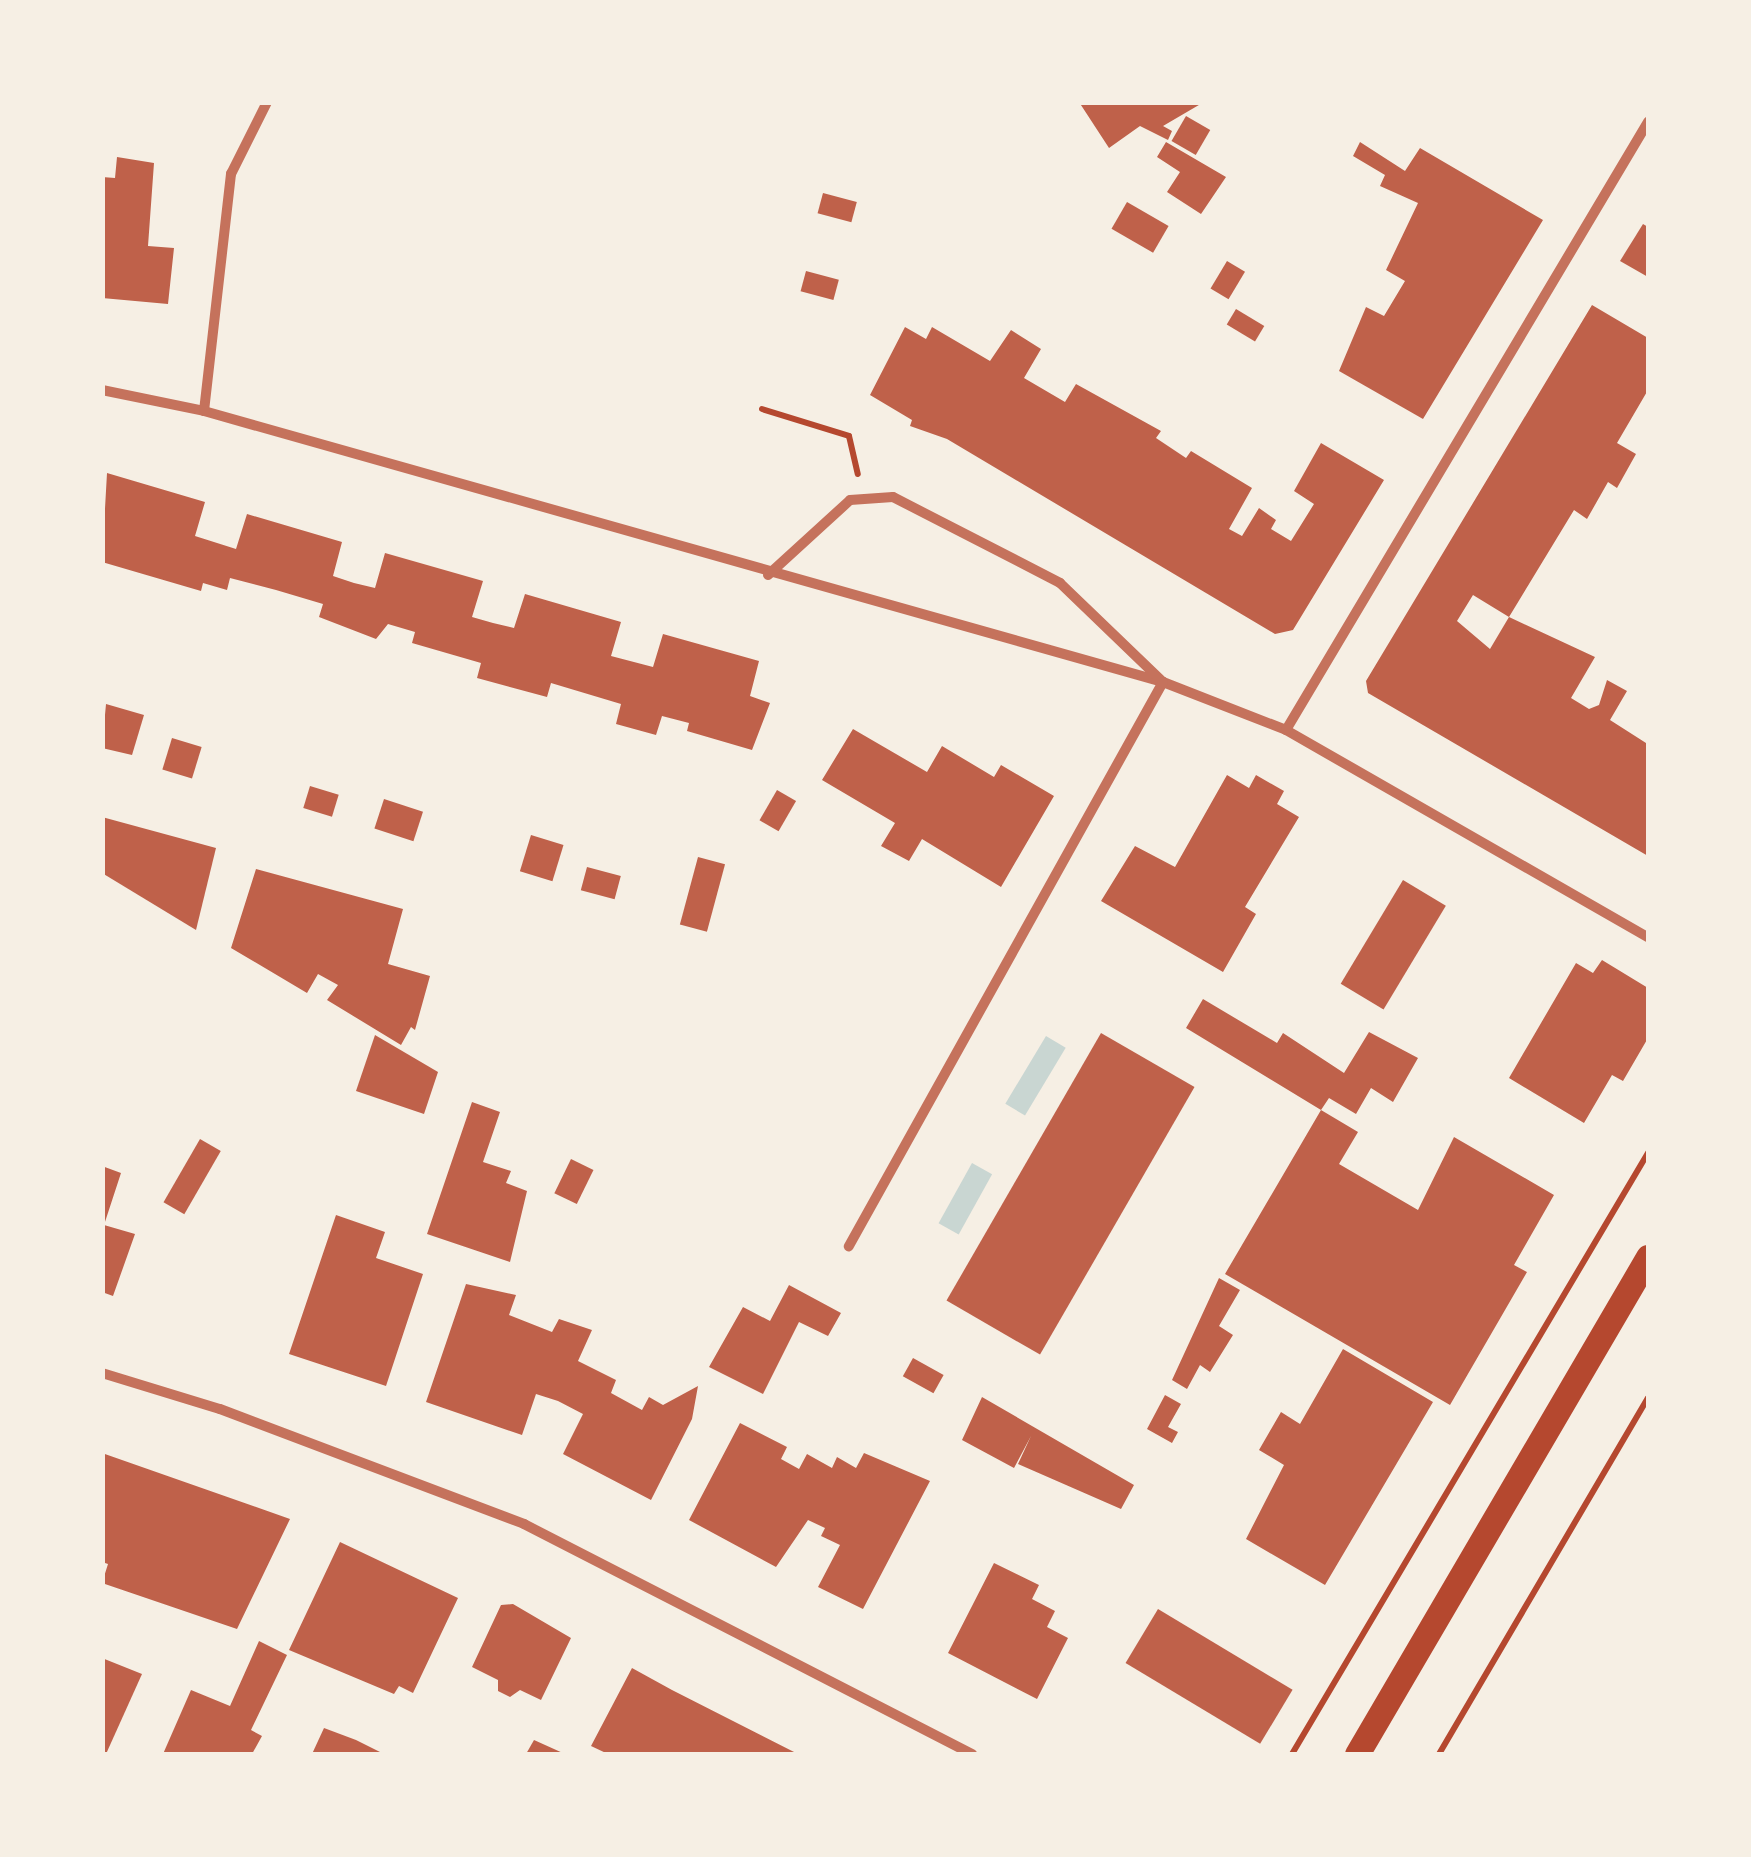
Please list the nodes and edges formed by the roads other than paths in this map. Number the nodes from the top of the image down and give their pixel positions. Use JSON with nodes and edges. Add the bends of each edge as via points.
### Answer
{"nodes":[{"id":1,"x":267,"y":102,"type":"edge"},
{"id":2,"x":1648,"y":122,"type":"edge"},
{"id":3,"x":102,"y":390,"type":"edge"},
{"id":4,"x":204,"y":411,"type":"junction"},
{"id":5,"x":768,"y":574,"type":"junction"},
{"id":6,"x":1163,"y":682,"type":"junction"},
{"id":7,"x":1286,"y":730,"type":"junction"},
{"id":8,"x":1648,"y":938,"type":"edge"},
{"id":9,"x":848,"y":1246,"type":"dead end"},
{"id":10,"x":1648,"y":1258,"type":"edge"},
{"id":11,"x":102,"y":1373,"type":"edge"},
{"id":12,"x":972,"y":1754,"type":"edge"},
{"id":13,"x":1356,"y":1754,"type":"edge"}],
"edges":[{"from":1,"to":4,"type":"street","via":[[232,174]]},
{"from":2,"to":7,"type":"street"},
{"from":3,"to":4,"type":"street"},
{"from":4,"to":5,"type":"street"},
{"from":5,"to":6,"type":"street"},
{"from":5,"to":6,"type":"street","via":[[826,517],[864,499],[894,497],[1060,583]]},
{"from":6,"to":7,"type":"street"},
{"from":6,"to":9,"type":"street"},
{"from":7,"to":8,"type":"street"},
{"from":10,"to":13,"type":"main road"},
{"from":11,"to":12,"type":"street","via":[[220,1409],[524,1524]]}]}
